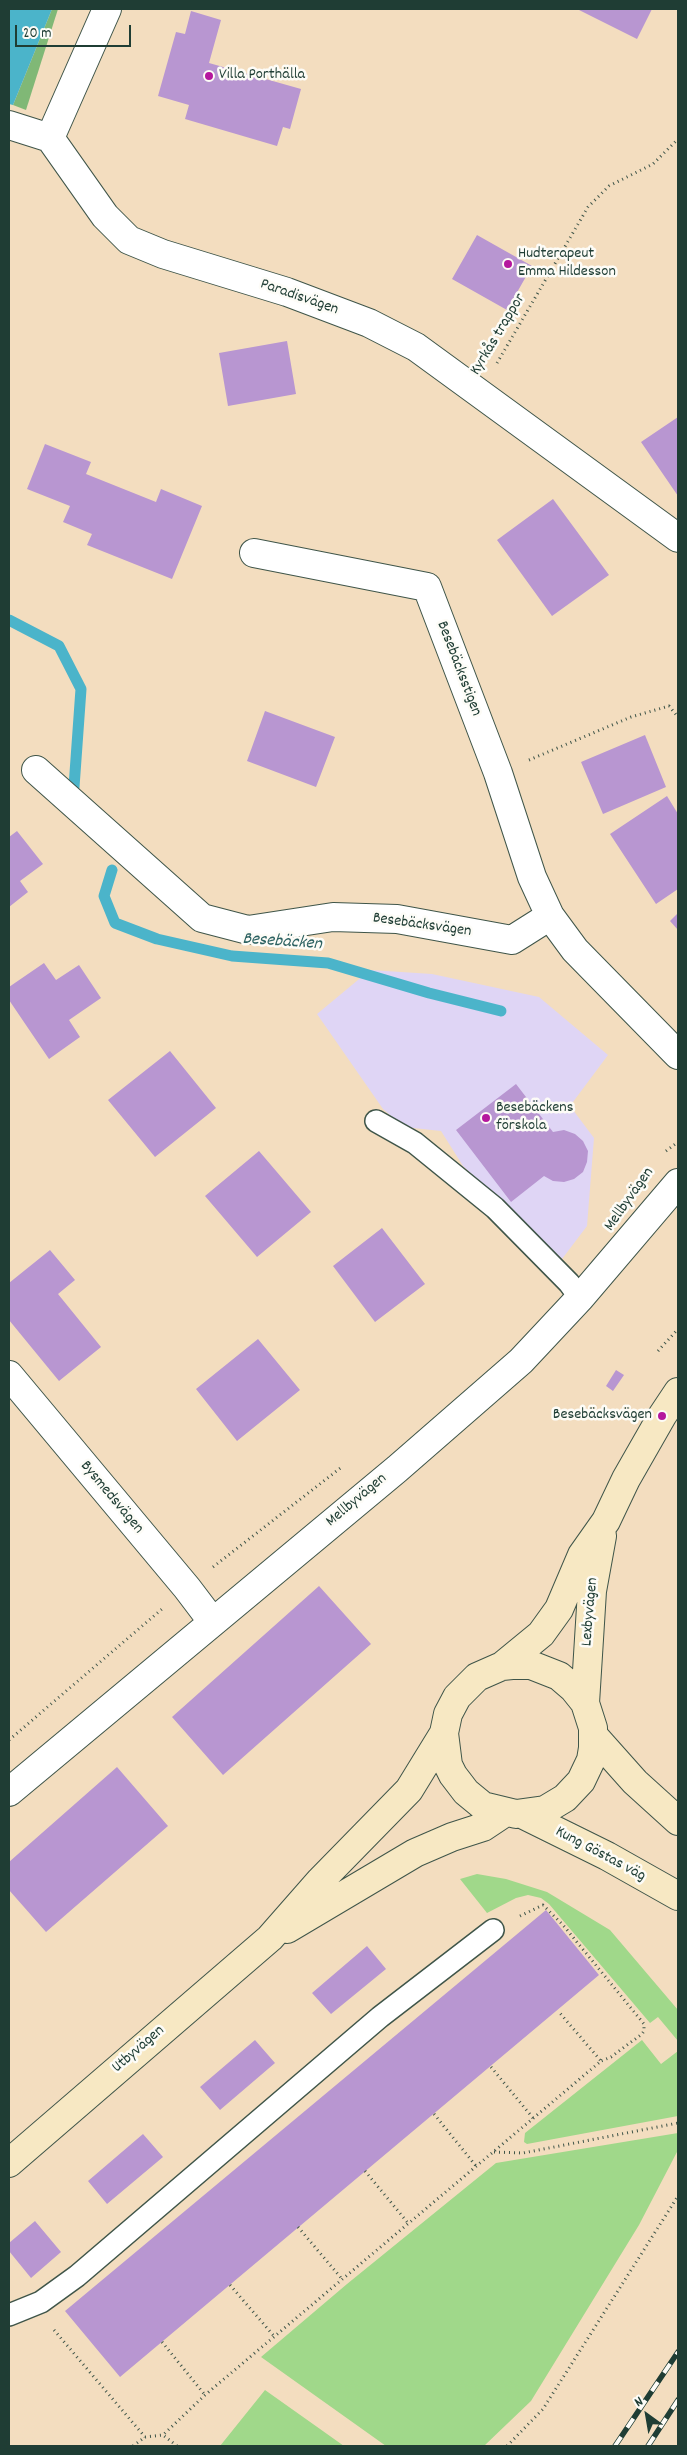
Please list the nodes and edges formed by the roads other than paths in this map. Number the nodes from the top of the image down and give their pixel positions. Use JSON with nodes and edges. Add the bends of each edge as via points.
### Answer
{"nodes":[{"id":1,"x":107,"y":9,"type":"edge"},
{"id":2,"x":9,"y":125,"type":"edge"},
{"id":3,"x":50,"y":138,"type":"junction"},
{"id":4,"x":678,"y":538,"type":"edge"},
{"id":5,"x":254,"y":553,"type":"dead end"},
{"id":6,"x":36,"y":770,"type":"dead end"},
{"id":7,"x":550,"y":916,"type":"junction"},
{"id":8,"x":678,"y":1055,"type":"edge"},
{"id":9,"x":376,"y":1120,"type":"dead end"},
{"id":10,"x":678,"y":1183,"type":"edge"},
{"id":11,"x":580,"y":1298,"type":"junction"},
{"id":12,"x":9,"y":1375,"type":"edge"},
{"id":13,"x":678,"y":1392,"type":"edge"},
{"id":14,"x":606,"y":1521,"type":"junction"},
{"id":15,"x":212,"y":1621,"type":"junction"},
{"id":16,"x":502,"y":1666,"type":"junction"},
{"id":17,"x":585,"y":1703,"type":"junction"},
{"id":18,"x":444,"y":1733,"type":"junction"},
{"id":19,"x":594,"y":1736,"type":"junction"},
{"id":20,"x":9,"y":1792,"type":"edge"},
{"id":21,"x":513,"y":1814,"type":"junction"},
{"id":22,"x":678,"y":1821,"type":"edge"},
{"id":23,"x":678,"y":1896,"type":"edge"},
{"id":24,"x":493,"y":1930,"type":"road end"},
{"id":25,"x":270,"y":1938,"type":"junction"},
{"id":26,"x":9,"y":2163,"type":"edge"},
{"id":27,"x":9,"y":2315,"type":"edge"}],
"edges":[{"from":1,"to":3,"type":"street"},
{"from":2,"to":3,"type":"street"},
{"from":3,"to":4,"type":"street","name":"Paradisvägen","via":[[105,216],[129,240],[163,254],[287,292],[369,323],[416,347]]},
{"from":5,"to":7,"type":"street","name":"Besebäcksstigen","via":[[426,587],[498,773],[532,876]]},
{"from":6,"to":7,"type":"street","name":"Besebäcksvägen","via":[[202,918],[248,930],[333,916],[396,919],[512,940]]},
{"from":7,"to":8,"type":"street","via":[[575,950]]},
{"from":9,"to":11,"type":"lane","via":[[415,1143],[495,1208]]},
{"from":10,"to":11,"type":"street","name":"Mellbyvägen"},
{"from":11,"to":15,"type":"street","name":"Mellbyvägen","via":[[513,1367],[397,1469]]},
{"from":12,"to":15,"type":"street","name":"Bysmedsvägen"},
{"from":13,"to":14,"type":"main road","name":"Lexbyvägen","via":[[626,1479]]},
{"from":14,"to":16,"type":"main road","name":"Lexbyvägen","via":[[582,1555],[554,1615],[541,1634]]},
{"from":14,"to":17,"type":"main road","name":"Lexbyvägen","via":[[592,1592]]},
{"from":15,"to":20,"type":"street","name":"Mellbyvägen"},
{"from":16,"to":17,"type":"main road","name":"Kung Göstas väg","via":[[531,1665],[550,1671],[574,1688]]},
{"from":16,"to":18,"type":"main road","name":"Kung Göstas väg","via":[[485,1672],[463,1690],[448,1714]]},
{"from":17,"to":19,"type":"main road","name":"Kung Göstas väg"},
{"from":18,"to":21,"type":"main road","name":"Kung Göstas väg","via":[[445,1754],[458,1784],[483,1806]]},
{"from":18,"to":25,"type":"main road","name":"Utbyvägen","via":[[409,1790],[320,1881]]},
{"from":19,"to":21,"type":"main road","name":"Kung Göstas väg","via":[[591,1760],[574,1790],[544,1810]]},
{"from":19,"to":22,"type":"main road","name":"Kung Göstas väg","via":[[635,1782]]},
{"from":21,"to":23,"type":"main road","name":"Kung Göstas väg","via":[[606,1856]]},
{"from":21,"to":25,"type":"main road","name":"Utbyvägen","via":[[415,1853]]},
{"from":24,"to":27,"type":"lane","via":[[380,2017],[77,2276],[41,2302]]},
{"from":25,"to":26,"type":"main road","name":"Utbyvägen"}]}
